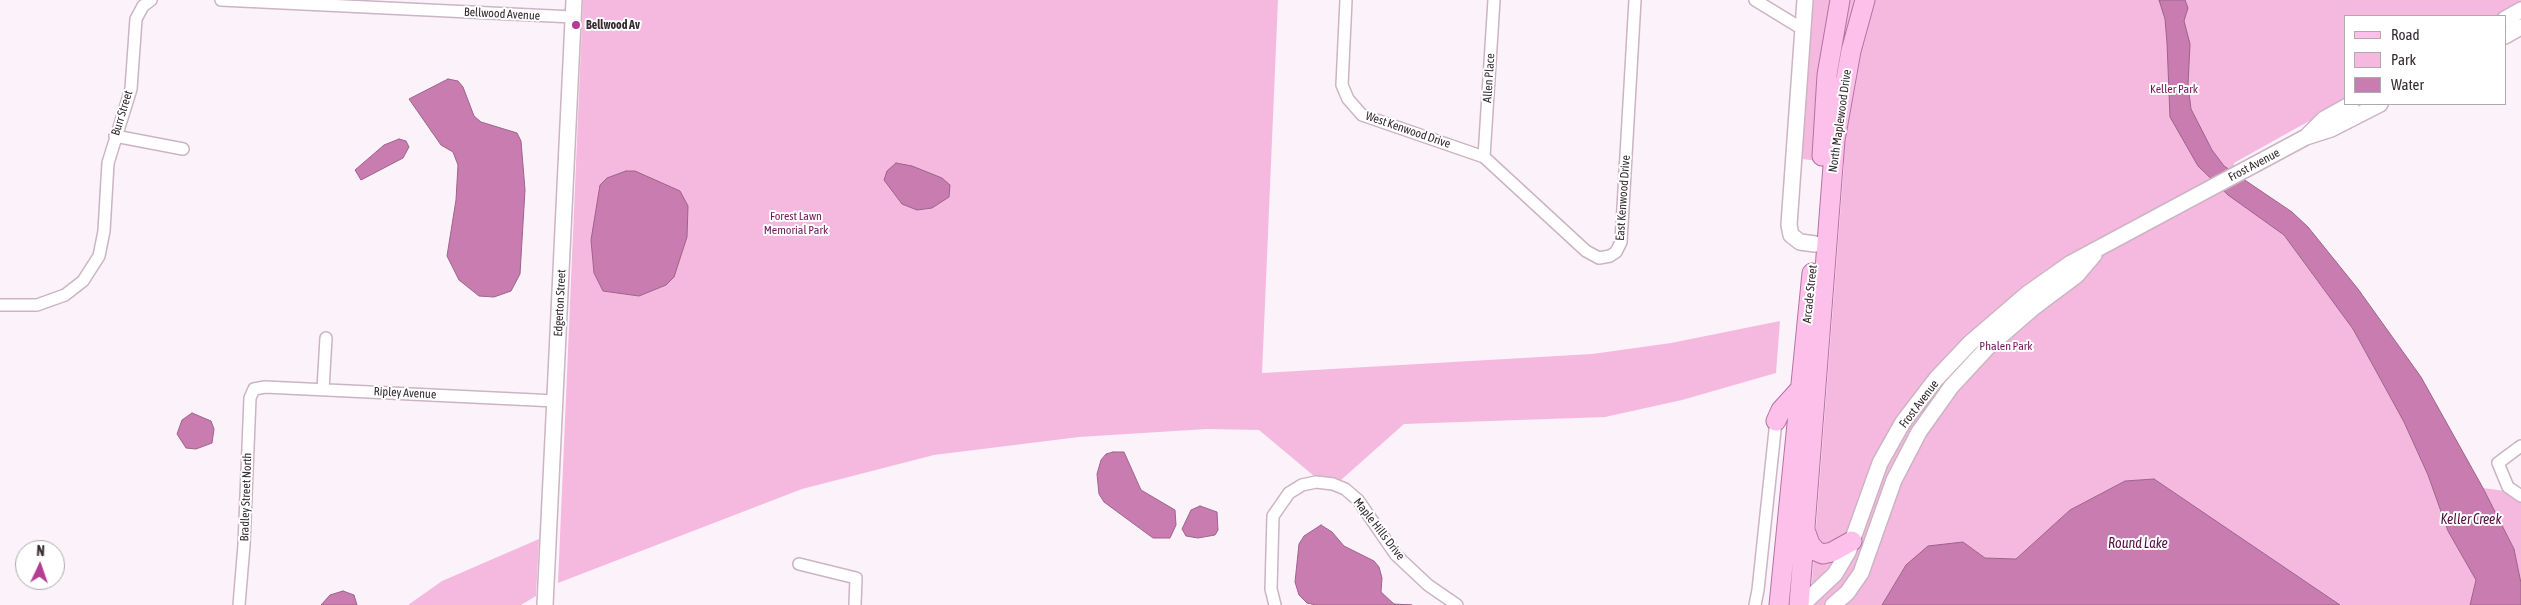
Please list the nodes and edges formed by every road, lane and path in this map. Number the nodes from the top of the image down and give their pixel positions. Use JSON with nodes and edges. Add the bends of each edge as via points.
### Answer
{"nodes":[{"id":1,"x":151,"y":0,"type":"edge"},
{"id":2,"x":221,"y":0,"type":"edge"},
{"id":3,"x":574,"y":0,"type":"edge"},
{"id":4,"x":1346,"y":0,"type":"edge"},
{"id":5,"x":1494,"y":0,"type":"edge"},
{"id":6,"x":1635,"y":0,"type":"edge"},
{"id":7,"x":1755,"y":0,"type":"edge"},
{"id":8,"x":1805,"y":0,"type":"edge"},
{"id":9,"x":1840,"y":0,"type":"edge"},
{"id":10,"x":1865,"y":0,"type":"edge"},
{"id":11,"x":2521,"y":10,"type":"edge"},
{"id":12,"x":574,"y":17,"type":"junction"},
{"id":13,"x":2506,"y":18,"type":"edge"},
{"id":14,"x":2521,"y":27,"type":"edge"},
{"id":15,"x":1804,"y":30,"type":"junction"},
{"id":16,"x":2506,"y":35,"type":"edge"},
{"id":17,"x":2349,"y":105,"type":"edge"},
{"id":18,"x":2378,"y":105,"type":"edge"},
{"id":19,"x":115,"y":136,"type":"junction"},
{"id":20,"x":2306,"y":137,"type":"junction"},
{"id":21,"x":183,"y":149,"type":"dead end"},
{"id":22,"x":1484,"y":156,"type":"junction"},
{"id":23,"x":1821,"y":244,"type":"junction"},
{"id":24,"x":2096,"y":251,"type":"junction"},
{"id":25,"x":0,"y":305,"type":"edge"},
{"id":26,"x":326,"y":338,"type":"dead end"},
{"id":27,"x":1806,"y":381,"type":"junction"},
{"id":28,"x":254,"y":389,"type":"joint"},
{"id":29,"x":323,"y":389,"type":"junction"},
{"id":30,"x":556,"y":401,"type":"junction"},
{"id":31,"x":1776,"y":422,"type":"joint"},
{"id":32,"x":2521,"y":446,"type":"edge"},
{"id":33,"x":2521,"y":496,"type":"edge"},
{"id":34,"x":1805,"y":530,"type":"junction"},
{"id":35,"x":1852,"y":542,"type":"junction"},
{"id":36,"x":799,"y":564,"type":"dead end"},
{"id":37,"x":239,"y":605,"type":"edge"},
{"id":38,"x":545,"y":605,"type":"edge"},
{"id":39,"x":855,"y":605,"type":"edge"},
{"id":40,"x":1275,"y":605,"type":"edge"},
{"id":41,"x":1457,"y":605,"type":"edge"},
{"id":42,"x":1754,"y":605,"type":"edge"},
{"id":43,"x":1779,"y":605,"type":"edge"},
{"id":44,"x":1801,"y":605,"type":"edge"},
{"id":45,"x":1833,"y":605,"type":"edge"}],
"edges":[{"from":1,"to":19,"type":"street","name":"Burr Street","via":[[143,6],[136,19],[130,89]]},
{"from":2,"to":12,"type":"street","name":"Bellwood Avenue"},
{"from":3,"to":12,"type":"street","name":"Edgerton Street"},
{"from":4,"to":22,"type":"street","name":"West Kenwood Drive","via":[[1341,78],[1344,92],[1353,106],[1362,115]]},
{"from":5,"to":22,"type":"street","name":"Allen Place"},
{"from":6,"to":22,"type":"street","name":"East Kenwood Drive","via":[[1622,238],[1616,252],[1606,258],[1592,256]]},
{"from":7,"to":15,"type":"street"},
{"from":8,"to":15,"type":"street"},
{"from":9,"to":23,"type":"main road","name":"North Maplewood Drive","via":[[1827,76]]},
{"from":10,"to":23,"type":"main road","name":"North Maplewood Drive","via":[[1849,60]]},
{"from":11,"to":13,"type":"street"},
{"from":12,"to":30,"type":"street","name":"Edgerton Street"},
{"from":14,"to":16,"type":"street"},
{"from":15,"to":23,"type":"street","via":[[1789,225],[1791,235],[1800,242]]},
{"from":17,"to":20,"type":"street","name":"Frost Avenue","via":[[2324,119]]},
{"from":18,"to":20,"type":"street","name":"Frost Avenue","via":[[2331,129]]},
{"from":19,"to":21,"type":"street"},
{"from":19,"to":25,"type":"street","name":"Burr Street","via":[[108,163],[104,231],[92,269],[65,295],[37,305]]},
{"from":20,"to":24,"type":"street","name":"Frost Avenue"},
{"from":23,"to":27,"type":"main road","name":"Arcade Street"},
{"from":24,"to":35,"type":"street","name":"Frost Avenue","via":[[2072,263],[2027,294],[1970,343],[1936,379],[1903,422],[1880,463]]},
{"from":24,"to":45,"type":"street","name":"Frost Avenue","via":[[2077,275],[1988,347],[1951,387],[1919,432],[1894,480],[1861,573],[1847,593]]},
{"from":26,"to":29,"type":"street"},
{"from":27,"to":31,"type":"main road","via":[[1781,410]]},
{"from":27,"to":34,"type":"main road","name":"Arcade Street"},
{"from":27,"to":43,"type":"main road","name":"Arcade Street"},
{"from":28,"to":29,"type":"street","name":"Ripley Avenue"},
{"from":28,"to":37,"type":"street","name":"Bradley Street North","via":[[250,398]]},
{"from":29,"to":30,"type":"street","name":"Ripley Avenue"},
{"from":30,"to":38,"type":"street","name":"Edgerton Street"},
{"from":31,"to":42,"type":"street"},
{"from":32,"to":33,"type":"street","via":[[2498,463],[2508,488]]},
{"from":34,"to":35,"type":"main road","via":[[1810,544],[1823,554]]},
{"from":34,"to":44,"type":"main road","name":"Arcade Street"},
{"from":35,"to":44,"type":"street","name":"Frost Avenue","via":[[1835,574]]},
{"from":36,"to":39,"type":"street","via":[[856,578]]},
{"from":40,"to":41,"type":"street","name":"Maple Hills Drive","via":[[1271,589],[1273,516],[1289,493],[1302,485],[1316,482],[1345,489],[1358,500],[1396,555],[1428,585]]}]}
